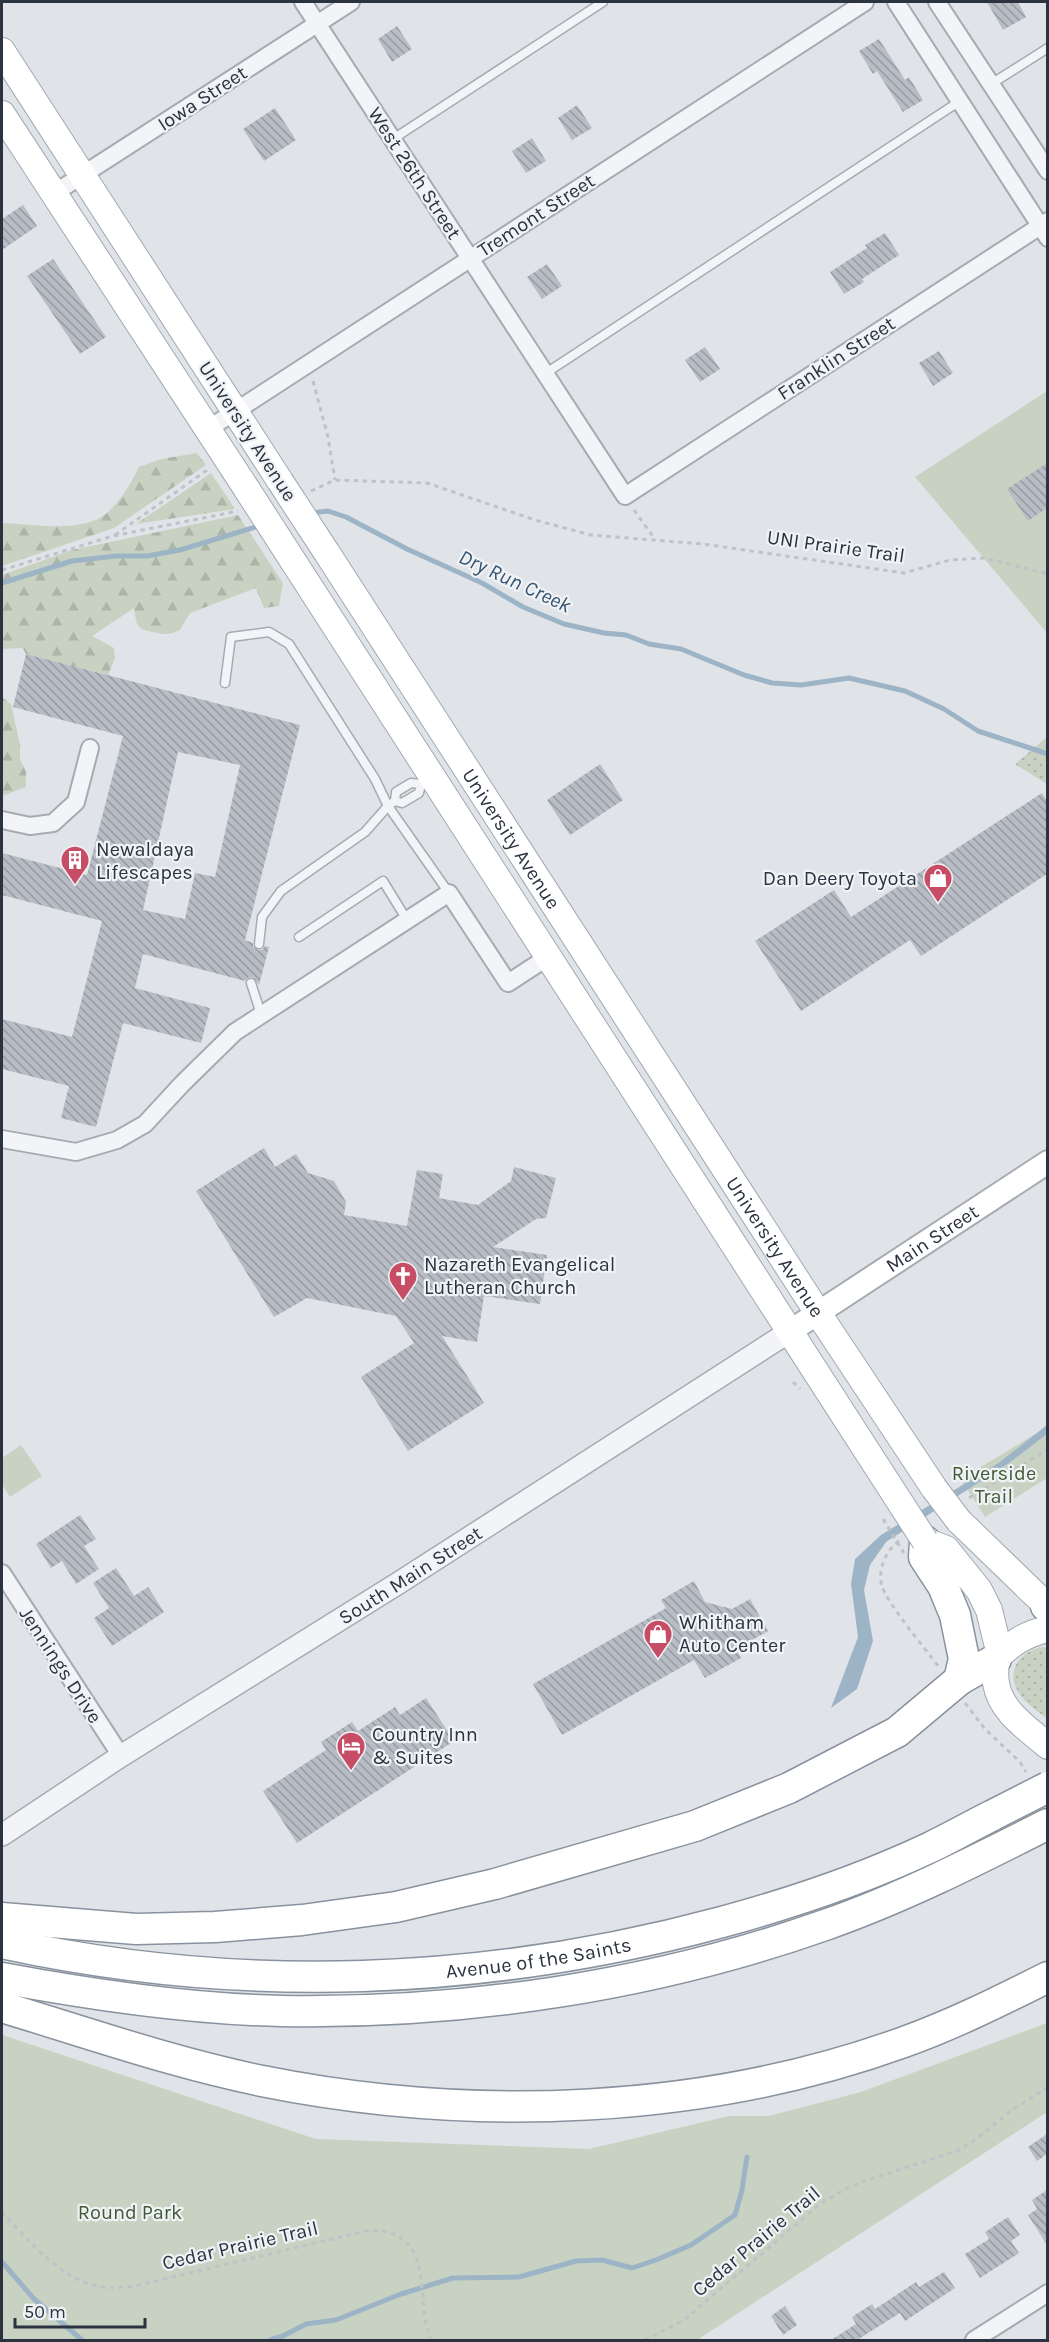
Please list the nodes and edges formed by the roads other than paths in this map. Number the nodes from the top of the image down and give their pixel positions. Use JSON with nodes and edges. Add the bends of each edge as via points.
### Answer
{"nodes":[{"id":1,"x":303,"y":2,"type":"edge"},
{"id":2,"x":351,"y":2,"type":"edge"},
{"id":3,"x":603,"y":2,"type":"edge"},
{"id":4,"x":865,"y":2,"type":"edge"},
{"id":5,"x":896,"y":2,"type":"edge"},
{"id":6,"x":937,"y":2,"type":"edge"},
{"id":7,"x":318,"y":23,"type":"junction"},
{"id":8,"x":1047,"y":48,"type":"edge"},
{"id":9,"x":2,"y":51,"type":"edge"},
{"id":10,"x":991,"y":84,"type":"junction"},
{"id":11,"x":960,"y":101,"type":"junction"},
{"id":12,"x":2,"y":114,"type":"edge"},
{"id":13,"x":393,"y":139,"type":"junction"},
{"id":14,"x":1047,"y":171,"type":"edge"},
{"id":15,"x":81,"y":176,"type":"junction"},
{"id":16,"x":53,"y":194,"type":"junction"},
{"id":17,"x":1045,"y":228,"type":"edge"},
{"id":18,"x":471,"y":258,"type":"junction"},
{"id":19,"x":546,"y":374,"type":"junction"},
{"id":20,"x":235,"y":411,"type":"junction"},
{"id":21,"x":208,"y":429,"type":"junction"},
{"id":22,"x":625,"y":496,"type":"joint"},
{"id":23,"x":225,"y":683,"type":"dead end"},
{"id":24,"x":90,"y":748,"type":"dead end"},
{"id":25,"x":427,"y":780,"type":"junction"},
{"id":26,"x":391,"y":803,"type":"junction"},
{"id":27,"x":2,"y":820,"type":"edge"},
{"id":28,"x":449,"y":893,"type":"junction"},
{"id":29,"x":407,"y":920,"type":"junction"},
{"id":30,"x":299,"y":937,"type":"dead end"},
{"id":31,"x":259,"y":944,"type":"dead end"},
{"id":32,"x":548,"y":957,"type":"junction"},
{"id":33,"x":252,"y":983,"type":"dead end"},
{"id":34,"x":261,"y":1014,"type":"junction"},
{"id":35,"x":2,"y":1139,"type":"edge"},
{"id":36,"x":1047,"y":1162,"type":"edge"},
{"id":37,"x":818,"y":1313,"type":"junction"},
{"id":38,"x":789,"y":1332,"type":"junction"},
{"id":39,"x":915,"y":1547,"type":"junction"},
{"id":40,"x":2,"y":1573,"type":"edge"},
{"id":41,"x":1047,"y":1612,"type":"edge"},
{"id":42,"x":998,"y":1657,"type":"junction"},
{"id":43,"x":959,"y":1680,"type":"junction"},
{"id":44,"x":1047,"y":1746,"type":"edge"},
{"id":45,"x":121,"y":1756,"type":"junction"},
{"id":46,"x":1047,"y":1787,"type":"edge"},
{"id":47,"x":1047,"y":1824,"type":"edge"},
{"id":48,"x":2,"y":1835,"type":"edge"},
{"id":49,"x":2,"y":1918,"type":"edge"},
{"id":50,"x":2,"y":1943,"type":"edge"},
{"id":51,"x":1047,"y":1977,"type":"edge"},
{"id":52,"x":2,"y":1978,"type":"edge"},
{"id":53,"x":2,"y":2007,"type":"edge"},
{"id":54,"x":1047,"y":2293,"type":"edge"},
{"id":55,"x":974,"y":2340,"type":"edge"}],
"edges":[{"from":1,"to":7,"type":"street","name":"West 26th Street"},
{"from":2,"to":7,"type":"street","name":"Iowa Street"},
{"from":3,"to":13,"type":"lane"},
{"from":4,"to":18,"type":"street","name":"Tremont Street"},
{"from":5,"to":11,"type":"street"},
{"from":6,"to":10,"type":"street"},
{"from":7,"to":13,"type":"street","name":"West 26th Street"},
{"from":7,"to":15,"type":"street","name":"Iowa Street"},
{"from":8,"to":10,"type":"lane"},
{"from":9,"to":15,"type":"main road","name":"University Avenue"},
{"from":10,"to":14,"type":"street"},
{"from":11,"to":17,"type":"street"},
{"from":11,"to":19,"type":"lane"},
{"from":12,"to":16,"type":"main road","name":"University Avenue"},
{"from":13,"to":18,"type":"street","name":"West 26th Street"},
{"from":15,"to":16,"type":"street","name":"Iowa Street"},
{"from":15,"to":20,"type":"main road","name":"University Avenue"},
{"from":16,"to":21,"type":"main road","name":"University Avenue"},
{"from":17,"to":22,"type":"street","name":"Franklin Street"},
{"from":18,"to":19,"type":"street","name":"West 26th Street"},
{"from":18,"to":20,"type":"street","name":"Tremont Street"},
{"from":19,"to":22,"type":"street","name":"West 26th Street"},
{"from":20,"to":21,"type":"street","name":"Tremont Street"},
{"from":20,"to":37,"type":"main road","name":"University Avenue","bridge":true},
{"from":21,"to":25,"type":"main road","name":"University Avenue","bridge":true},
{"from":23,"to":26,"type":"lane","via":[[231,637],[269,632],[289,644]]},
{"from":24,"to":27,"type":"street","via":[[76,802],[53,823],[30,826]]},
{"from":25,"to":26,"type":"lane","via":[[396,792]]},
{"from":25,"to":32,"type":"main road","name":"University Avenue"},
{"from":26,"to":28,"type":"lane"},
{"from":26,"to":31,"type":"lane","via":[[365,832],[281,891],[262,917]]},
{"from":28,"to":29,"type":"street"},
{"from":28,"to":32,"type":"street","via":[[508,983]]},
{"from":29,"to":30,"type":"lane","via":[[383,881]]},
{"from":29,"to":34,"type":"street"},
{"from":32,"to":38,"type":"main road","name":"University Avenue"},
{"from":33,"to":34,"type":"lane"},
{"from":34,"to":35,"type":"street","via":[[235,1032],[145,1124],[117,1140],[76,1152]]},
{"from":36,"to":37,"type":"main road","name":"Main Street"},
{"from":37,"to":38,"type":"main road","name":"South Main Street"},
{"from":37,"to":41,"type":"main road","name":"University Avenue","bridge":true,"via":[[959,1521]]},
{"from":38,"to":39,"type":"main road","name":"University Avenue","bridge":true},
{"from":38,"to":45,"type":"street","name":"South Main Street"},
{"from":39,"to":42,"type":"main road","name":"University Avenue","via":[[946,1550],[979,1590],[989,1610]]},
{"from":39,"to":43,"type":"highway","via":[[943,1586],[954,1616],[964,1659]]},
{"from":40,"to":45,"type":"street","name":"Jennings Drive"},
{"from":41,"to":42,"type":"main road","name":"University Avenue","via":[[1028,1634]]},
{"from":42,"to":43,"type":"highway"},
{"from":42,"to":44,"type":"main road","name":"University Avenue","via":[[995,1682],[1001,1699],[1015,1718]]},
{"from":43,"to":49,"type":"highway","via":[[897,1732],[789,1788],[695,1826],[495,1884],[396,1907],[215,1927],[136,1929]]},
{"from":45,"to":48,"type":"street","name":"South Main Street"},
{"from":46,"to":50,"type":"highway","name":"Avenue of the Saints","bridge":true,"via":[[928,1848],[808,1895],[693,1930],[542,1962],[424,1974],[280,1977],[148,1968]]},
{"from":47,"to":52,"type":"highway","name":"Avenue of the Saints","via":[[942,1877],[825,1925],[664,1971],[569,1990],[423,2007],[280,2011],[154,2001]]},
{"from":51,"to":53,"type":"highway","via":[[965,2019],[846,2061],[733,2086],[639,2100],[508,2108],[373,2098],[261,2080]]},
{"from":54,"to":55,"type":"street"}]}
